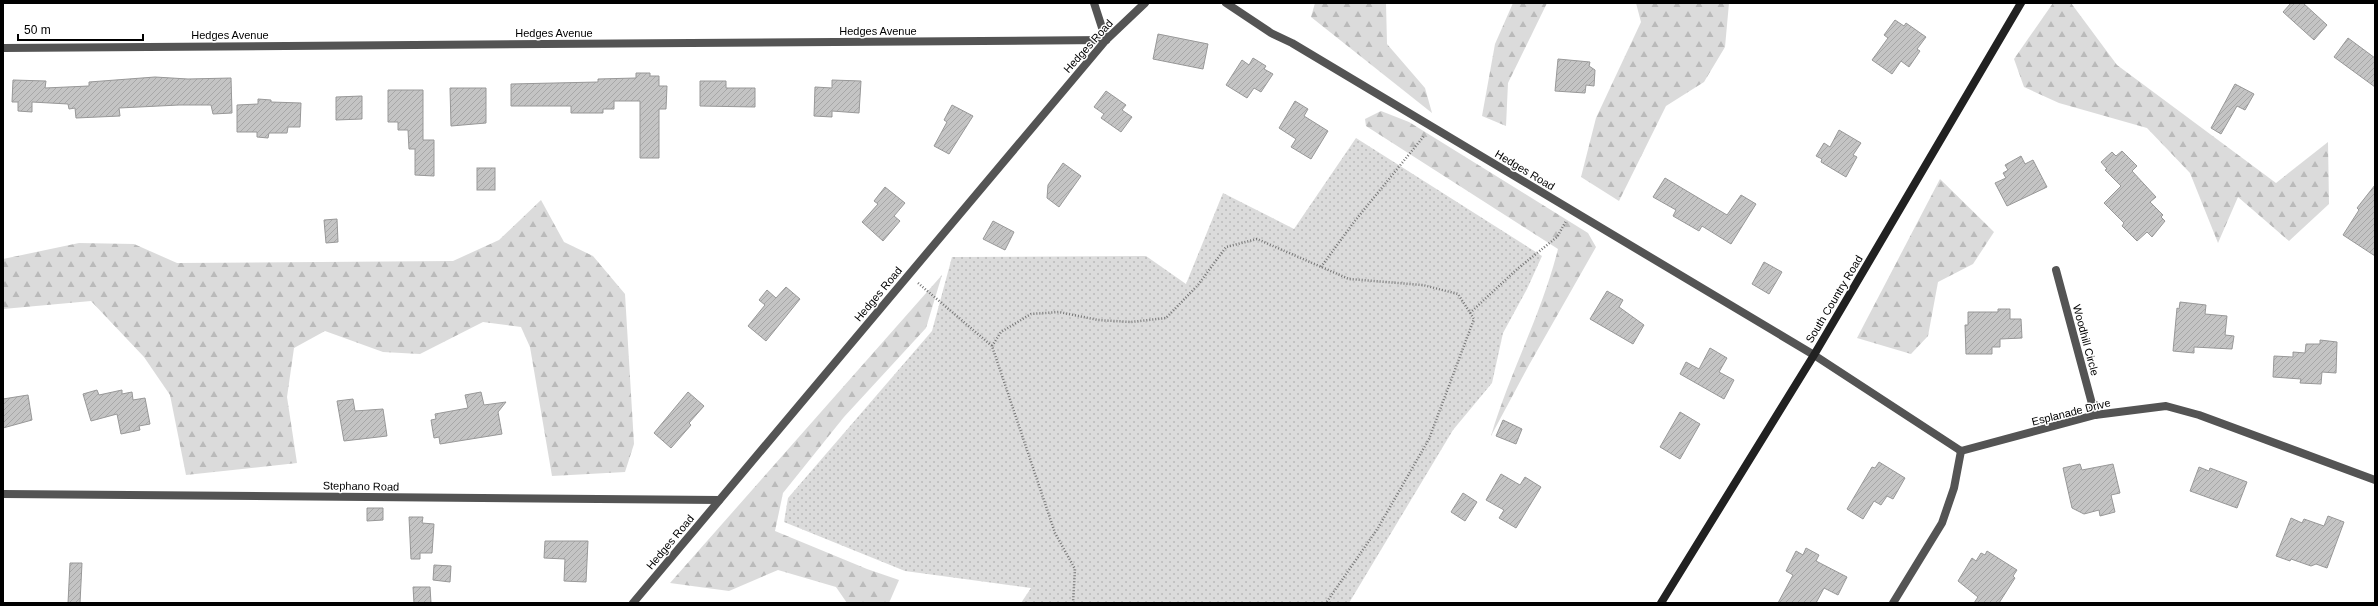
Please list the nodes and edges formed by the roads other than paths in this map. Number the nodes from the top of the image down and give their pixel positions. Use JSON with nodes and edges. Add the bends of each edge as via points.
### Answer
{"nodes":[{"id":1,"x":1094,"y":3,"type":"edge"},
{"id":2,"x":1145,"y":3,"type":"edge"},
{"id":3,"x":1226,"y":3,"type":"edge"},
{"id":4,"x":2022,"y":3,"type":"edge"},
{"id":5,"x":1106,"y":40,"type":"junction"},
{"id":6,"x":3,"y":48,"type":"edge"},
{"id":7,"x":2056,"y":270,"type":"dead end"},
{"id":8,"x":1814,"y":355,"type":"junction"},
{"id":9,"x":2095,"y":415,"type":"junction"},
{"id":10,"x":1961,"y":451,"type":"junction"},
{"id":11,"x":2375,"y":480,"type":"edge"},
{"id":12,"x":3,"y":494,"type":"edge"},
{"id":13,"x":719,"y":500,"type":"junction"},
{"id":14,"x":633,"y":603,"type":"edge"},
{"id":15,"x":1662,"y":603,"type":"edge"},
{"id":16,"x":1893,"y":603,"type":"edge"}],
"edges":[{"from":1,"to":5,"type":"street"},
{"from":2,"to":5,"type":"street","name":"Hedges Road"},
{"from":3,"to":8,"type":"street","name":"Hedges Road","via":[[1271,33],[1292,43]]},
{"from":4,"to":8,"type":"main road","name":"South Country Road"},
{"from":5,"to":6,"type":"street","name":"Hedges Avenue"},
{"from":5,"to":13,"type":"street","name":"Hedges Road"},
{"from":7,"to":9,"type":"street","name":"Woodhill Circle"},
{"from":8,"to":10,"type":"street"},
{"from":8,"to":15,"type":"main road","name":"South Country Road"},
{"from":9,"to":10,"type":"street","name":"Esplanade Drive"},
{"from":9,"to":11,"type":"street","name":"Esplanade Drive","via":[[2166,406],[2198,415]]},
{"from":10,"to":16,"type":"street","via":[[1954,488],[1942,523]]},
{"from":12,"to":13,"type":"street","name":"Stephano Road"},
{"from":13,"to":14,"type":"street","name":"Hedges Road"}]}
